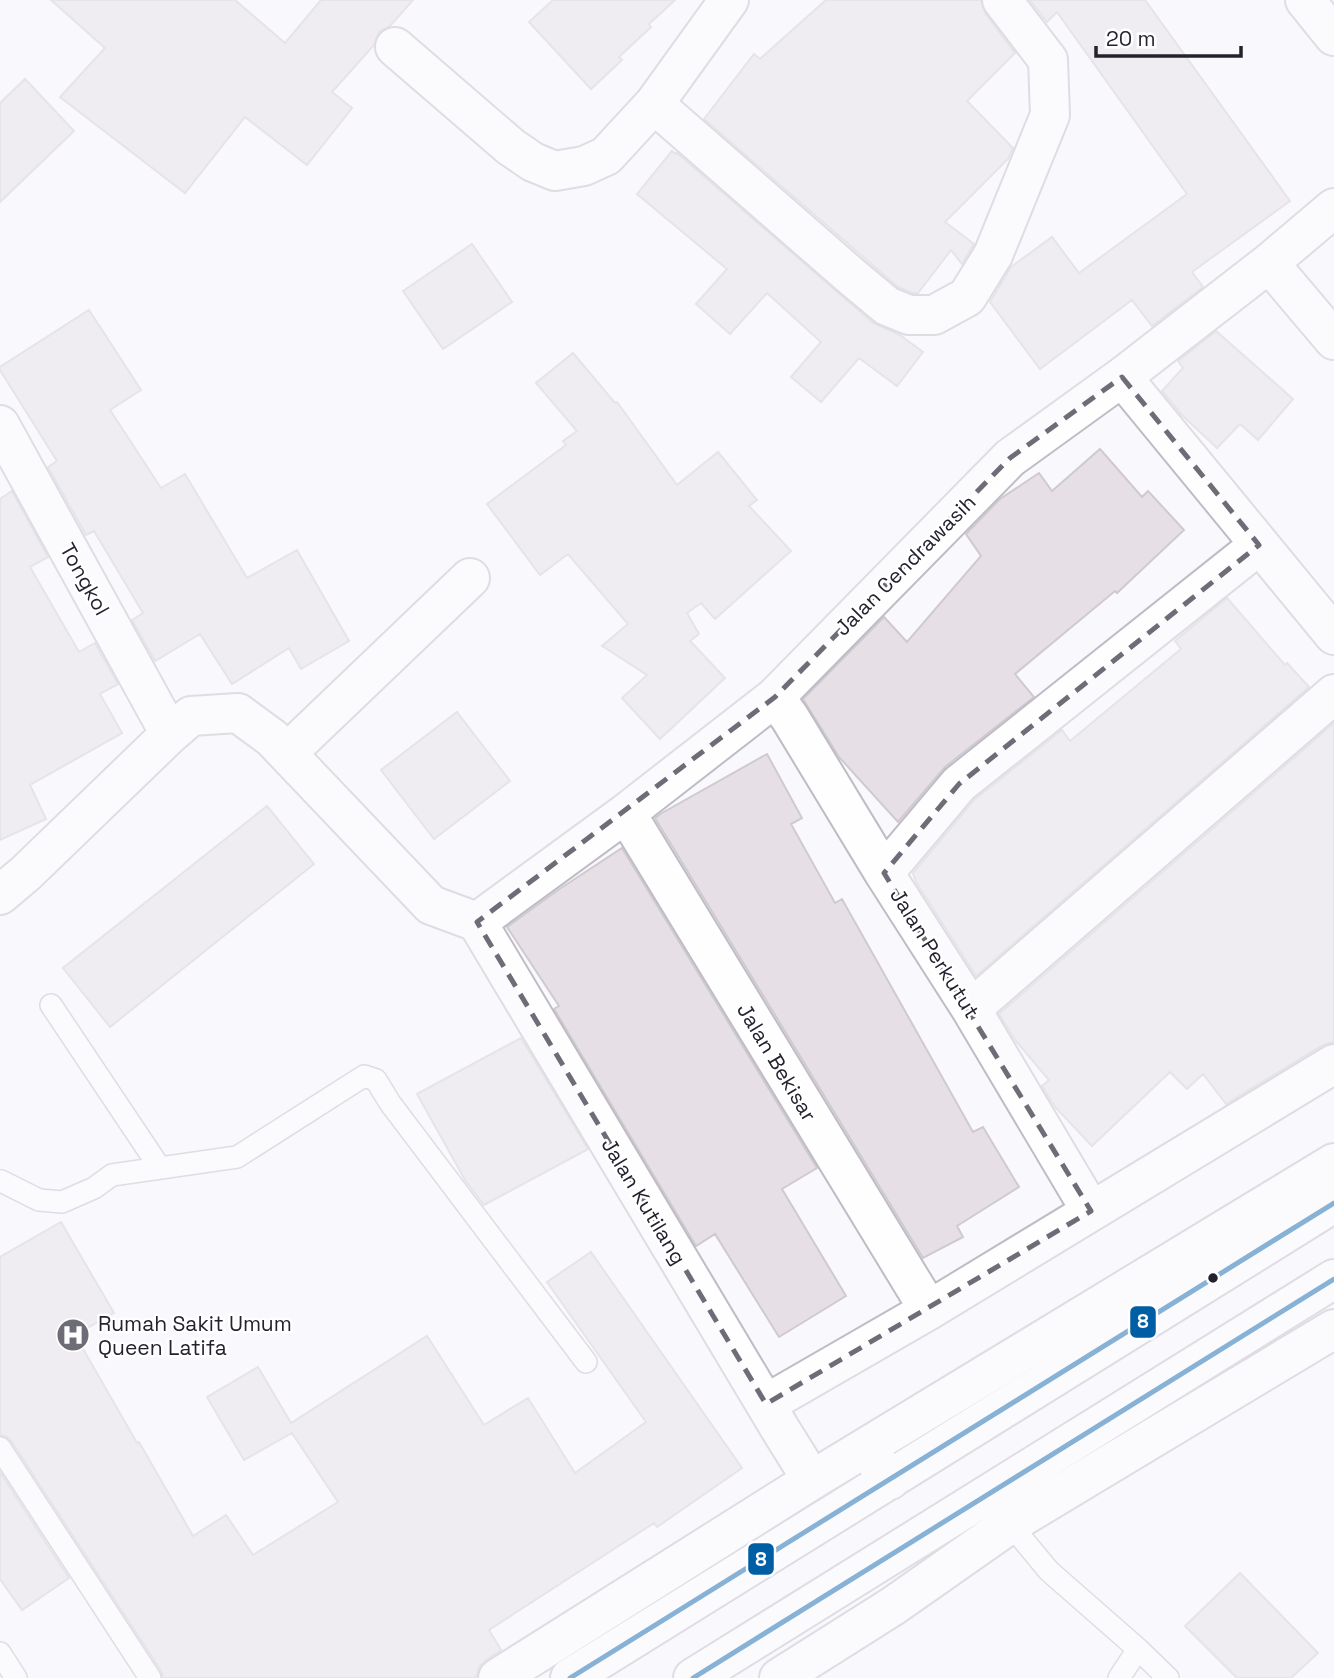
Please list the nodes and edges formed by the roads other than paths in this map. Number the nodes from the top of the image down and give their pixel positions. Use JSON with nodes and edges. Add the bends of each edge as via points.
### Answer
{"nodes":[{"id":1,"x":729,"y":0,"type":"edge"},
{"id":2,"x":1002,"y":0,"type":"edge"},
{"id":3,"x":1305,"y":0,"type":"edge"},
{"id":4,"x":1334,"y":36,"type":"edge"},
{"id":5,"x":395,"y":47,"type":"dead end"},
{"id":6,"x":654,"y":104,"type":"junction"},
{"id":7,"x":1334,"y":208,"type":"edge"},
{"id":8,"x":1269,"y":263,"type":"junction"},
{"id":9,"x":1334,"y":340,"type":"edge"},
{"id":10,"x":1122,"y":377,"type":"junction"},
{"id":11,"x":0,"y":425,"type":"edge"},
{"id":12,"x":1259,"y":545,"type":"junction"},
{"id":13,"x":470,"y":578,"type":"dead end"},
{"id":14,"x":1334,"y":635,"type":"edge"},
{"id":15,"x":1334,"y":694,"type":"edge"},
{"id":16,"x":775,"y":697,"type":"junction"},
{"id":17,"x":170,"y":734,"type":"junction"},
{"id":18,"x":288,"y":753,"type":"junction"},
{"id":19,"x":626,"y":813,"type":"junction"},
{"id":20,"x":884,"y":873,"type":"junction"},
{"id":21,"x":0,"y":895,"type":"edge"},
{"id":22,"x":477,"y":922,"type":"junction"},
{"id":23,"x":51,"y":1005,"type":"dead end"},
{"id":24,"x":971,"y":1009,"type":"junction"},
{"id":25,"x":1334,"y":1064,"type":"edge"},
{"id":26,"x":1334,"y":1163,"type":"edge"},
{"id":27,"x":160,"y":1168,"type":"junction"},
{"id":28,"x":0,"y":1182,"type":"edge"},
{"id":29,"x":1334,"y":1203,"type":"edge"},
{"id":30,"x":1091,"y":1211,"type":"junction"},
{"id":31,"x":1334,"y":1279,"type":"edge"},
{"id":32,"x":929,"y":1310,"type":"junction"},
{"id":33,"x":1334,"y":1329,"type":"edge"},
{"id":34,"x":586,"y":1362,"type":"dead end"},
{"id":35,"x":766,"y":1404,"type":"junction"},
{"id":36,"x":0,"y":1448,"type":"edge"},
{"id":37,"x":866,"y":1448,"type":"junction"},
{"id":38,"x":812,"y":1480,"type":"junction"},
{"id":39,"x":890,"y":1480,"type":"junction"},
{"id":40,"x":998,"y":1510,"type":"junction"},
{"id":41,"x":1138,"y":1649,"type":"junction"},
{"id":42,"x":0,"y":1653,"type":"edge"},
{"id":43,"x":16,"y":1678,"type":"edge"},
{"id":44,"x":150,"y":1678,"type":"edge"},
{"id":45,"x":498,"y":1678,"type":"edge"},
{"id":46,"x":570,"y":1678,"type":"edge"},
{"id":47,"x":693,"y":1678,"type":"edge"},
{"id":48,"x":779,"y":1678,"type":"edge"},
{"id":49,"x":1119,"y":1678,"type":"edge"},
{"id":50,"x":1168,"y":1678,"type":"edge"}],
"edges":[{"from":1,"to":6,"type":"main road"},
{"from":2,"to":6,"type":"main road","via":[[1048,60],[1050,115],[993,255],[967,297],[934,315],[909,315],[887,306]]},
{"from":3,"to":4,"type":"main road"},
{"from":5,"to":6,"type":"main road","via":[[511,147],[555,171],[606,156]]},
{"from":7,"to":8,"type":"main road","name":"Jalan Cendrawasih"},
{"from":8,"to":9,"type":"main road"},
{"from":8,"to":10,"type":"main road","name":"Jalan Cendrawasih"},
{"from":10,"to":12,"type":"main road"},
{"from":10,"to":16,"type":"main road","name":"Jalan Cendrawasih","via":[[1010,458]]},
{"from":11,"to":17,"type":"main road","name":"Tongkol"},
{"from":12,"to":14,"type":"main road"},
{"from":12,"to":20,"type":"main road","via":[[959,784]]},
{"from":13,"to":18,"type":"main road"},
{"from":15,"to":24,"type":"main road"},
{"from":16,"to":19,"type":"main road","name":"Jalan Cendrawasih"},
{"from":16,"to":20,"type":"main road","name":"Jalan Perkutut"},
{"from":17,"to":18,"type":"main road","via":[[191,716],[238,713]]},
{"from":17,"to":21,"type":"main road"},
{"from":18,"to":22,"type":"main road","via":[[431,905]]},
{"from":19,"to":22,"type":"main road","name":"Jalan Cendrawasih"},
{"from":19,"to":32,"type":"main road","name":"Jalan Bekisar"},
{"from":20,"to":24,"type":"main road","name":"Jalan Perkutut"},
{"from":22,"to":35,"type":"main road","name":"Jalan Kutilang"},
{"from":23,"to":27,"type":"lane"},
{"from":24,"to":30,"type":"main road","name":"Jalan Perkutut"},
{"from":25,"to":30,"type":"main road"},
{"from":26,"to":37,"type":"main road"},
{"from":27,"to":28,"type":"lane","via":[[112,1175],[62,1202],[39,1200]]},
{"from":27,"to":34,"type":"lane","via":[[237,1157],[365,1076],[376,1080]]},
{"from":29,"to":39,"type":"main road"},
{"from":30,"to":32,"type":"main road"},
{"from":31,"to":40,"type":"main road"},
{"from":32,"to":35,"type":"main road"},
{"from":33,"to":40,"type":"main road"},
{"from":35,"to":38,"type":"main road","name":"Jalan Kutilang"},
{"from":36,"to":44,"type":"lane"},
{"from":37,"to":38,"type":"main road"},
{"from":37,"to":39,"type":"main road"},
{"from":38,"to":45,"type":"main road"},
{"from":39,"to":46,"type":"main road"},
{"from":40,"to":41,"type":"lane","via":[[1049,1571]]},
{"from":40,"to":47,"type":"main road"},
{"from":40,"to":48,"type":"main road","via":[[893,1606]]},
{"from":41,"to":49,"type":"lane"},
{"from":41,"to":50,"type":"lane"},
{"from":42,"to":43,"type":"lane"}]}
